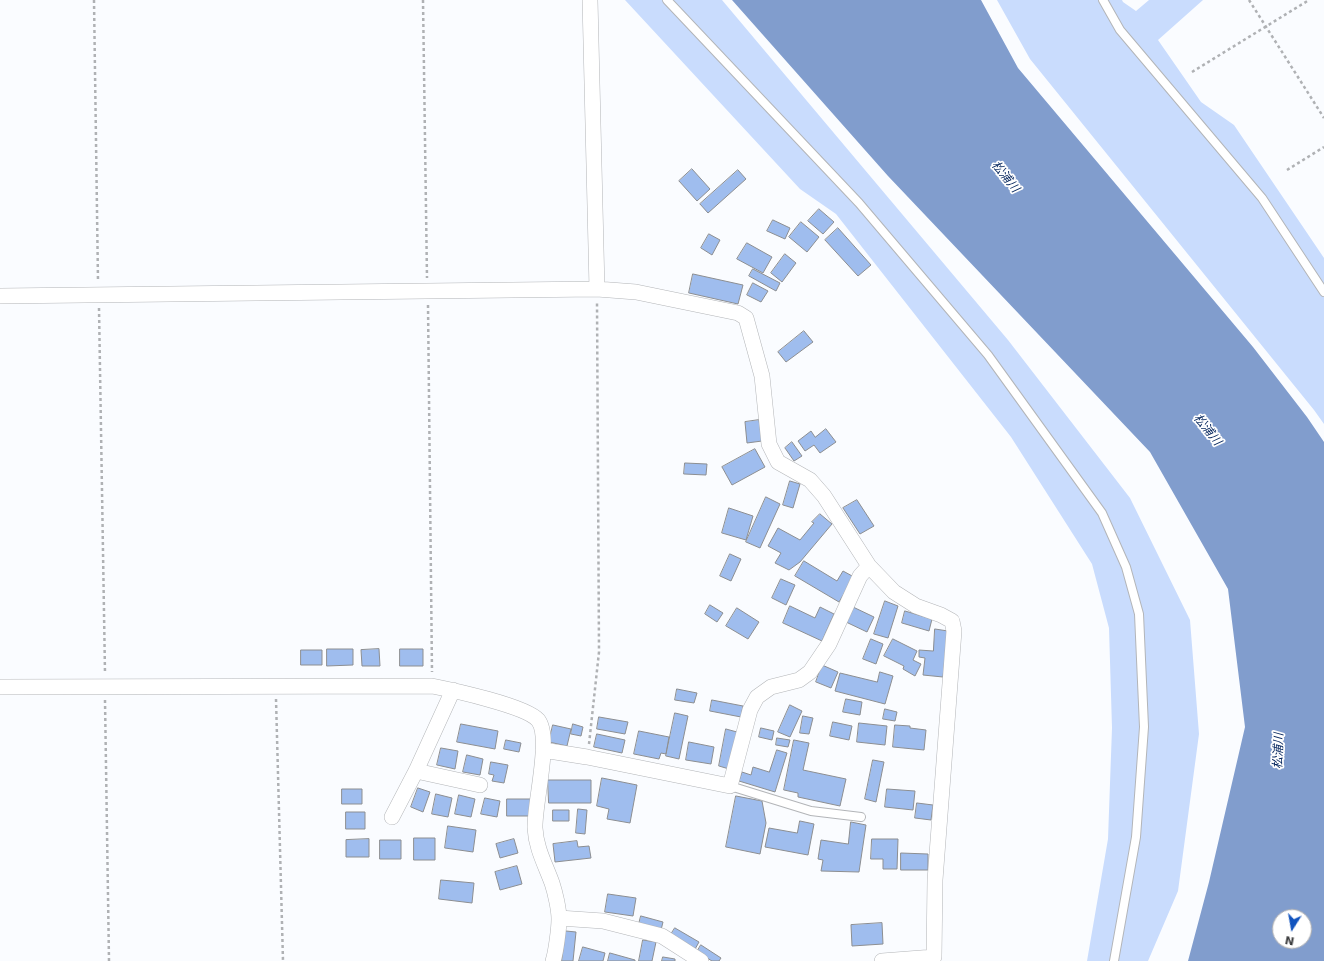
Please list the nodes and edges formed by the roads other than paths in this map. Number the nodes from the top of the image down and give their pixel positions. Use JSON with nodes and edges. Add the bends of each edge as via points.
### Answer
{"nodes":[{"id":1,"x":590,"y":0,"type":"edge"},
{"id":2,"x":667,"y":0,"type":"edge"},
{"id":3,"x":1103,"y":0,"type":"edge"},
{"id":4,"x":597,"y":289,"type":"junction"},
{"id":5,"x":1324,"y":292,"type":"edge"},
{"id":6,"x":0,"y":296,"type":"edge"},
{"id":7,"x":869,"y":566,"type":"junction"},
{"id":8,"x":0,"y":687,"type":"edge"},
{"id":9,"x":454,"y":690,"type":"junction"},
{"id":10,"x":543,"y":750,"type":"junction"},
{"id":11,"x":416,"y":770,"type":"junction"},
{"id":12,"x":480,"y":785,"type":"dead end"},
{"id":13,"x":730,"y":786,"type":"junction"},
{"id":14,"x":392,"y":816,"type":"dead end"},
{"id":15,"x":862,"y":817,"type":"dead end"},
{"id":16,"x":559,"y":918,"type":"junction"},
{"id":17,"x":553,"y":961,"type":"edge"},
{"id":18,"x":701,"y":961,"type":"edge"},
{"id":19,"x":882,"y":961,"type":"edge"},
{"id":20,"x":1114,"y":961,"type":"edge"}],
"edges":[{"from":1,"to":4,"type":"street"},
{"from":2,"to":20,"type":"lane","via":[[864,209],[988,355],[1102,513],[1126,567],[1138,614],[1144,727],[1136,837]]},
{"from":3,"to":5,"type":"lane","via":[[1120,30],[1262,198]]},
{"from":4,"to":6,"type":"street"},
{"from":4,"to":7,"type":"street","via":[[636,292],[738,313],[746,318],[762,376],[770,444],[778,462],[810,480],[824,496]]},
{"from":7,"to":13,"type":"street","via":[[860,576],[829,644],[810,672],[799,680],[772,687],[757,697],[750,710]]},
{"from":7,"to":19,"type":"street","via":[[894,592],[916,606],[952,622],[954,631],[934,880],[934,957]]},
{"from":8,"to":9,"type":"street","via":[[432,686]]},
{"from":9,"to":10,"type":"street","via":[[534,715],[540,722]]},
{"from":9,"to":11,"type":"street"},
{"from":10,"to":13,"type":"street"},
{"from":10,"to":16,"type":"street","via":[[535,827],[540,854],[552,884]]},
{"from":11,"to":12,"type":"street"},
{"from":11,"to":14,"type":"street"},
{"from":13,"to":15,"type":"lane","via":[[811,811]]},
{"from":16,"to":17,"type":"street"},
{"from":16,"to":18,"type":"street","via":[[603,922],[662,936]]}]}
